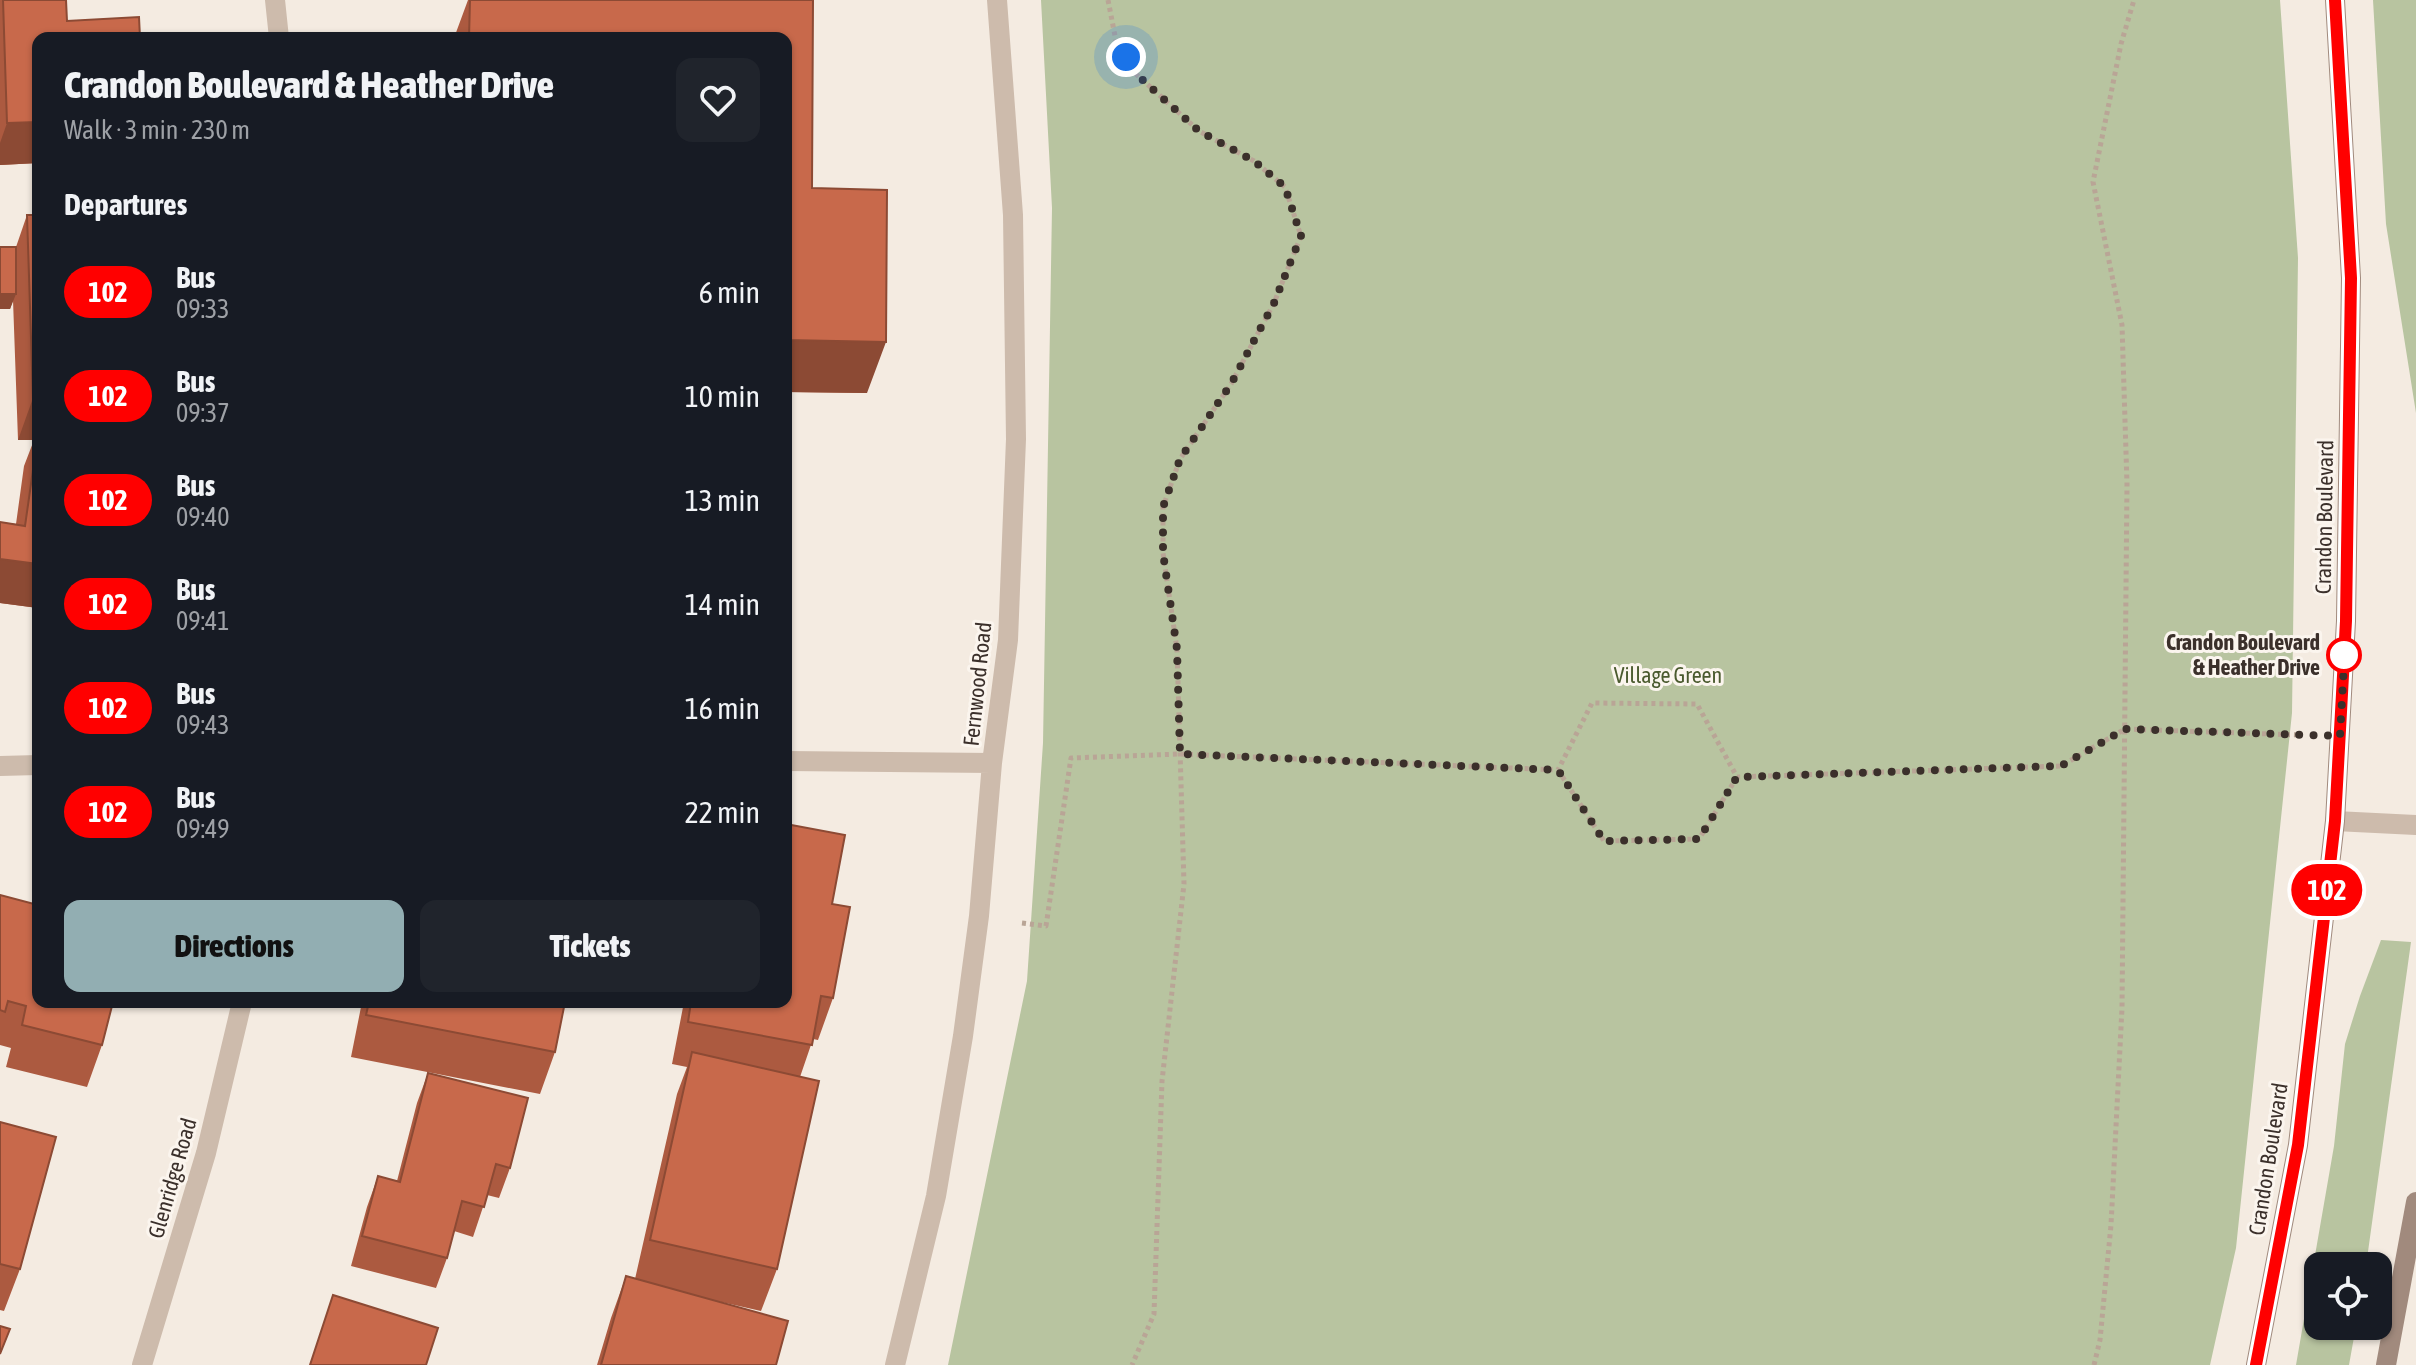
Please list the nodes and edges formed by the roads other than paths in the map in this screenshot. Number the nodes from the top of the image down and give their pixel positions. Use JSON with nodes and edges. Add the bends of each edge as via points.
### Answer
{"nodes":[{"id":1,"x":275,"y":0,"type":"edge"},
{"id":2,"x":997,"y":0,"type":"edge"},
{"id":3,"x":2335,"y":0,"type":"edge"},
{"id":4,"x":278,"y":32,"type":"edge"},
{"id":5,"x":792,"y":761,"type":"edge"},
{"id":6,"x":992,"y":763,"type":"junction"},
{"id":7,"x":32,"y":765,"type":"edge"},
{"id":8,"x":0,"y":766,"type":"edge"},
{"id":9,"x":2335,"y":821,"type":"junction"},
{"id":10,"x":2416,"y":825,"type":"edge"},
{"id":11,"x":241,"y":1008,"type":"edge"},
{"id":12,"x":2416,"y":1202,"type":"edge"},
{"id":13,"x":142,"y":1365,"type":"edge"},
{"id":14,"x":895,"y":1365,"type":"edge"},
{"id":15,"x":2256,"y":1365,"type":"edge"},
{"id":16,"x":2386,"y":1365,"type":"edge"}],
"edges":[{"from":1,"to":4,"type":"street"},
{"from":2,"to":6,"type":"street","name":"Fernwood Road","via":[[1013,215],[1016,439],[1008,640]]},
{"from":3,"to":9,"type":"main road","name":"Crandon Boulevard","via":[[2351,278],[2346,621]]},
{"from":5,"to":6,"type":"street"},
{"from":6,"to":14,"type":"street","name":"Fernwood Road","via":[[963,1036],[936,1196]]},
{"from":7,"to":8,"type":"street"},
{"from":9,"to":10,"type":"street"},
{"from":9,"to":15,"type":"main road","name":"Crandon Boulevard","via":[[2298,1145]]},
{"from":11,"to":13,"type":"street","name":"Glenridge Road","via":[[206,1153]]},
{"from":12,"to":16,"type":"main road"}]}
